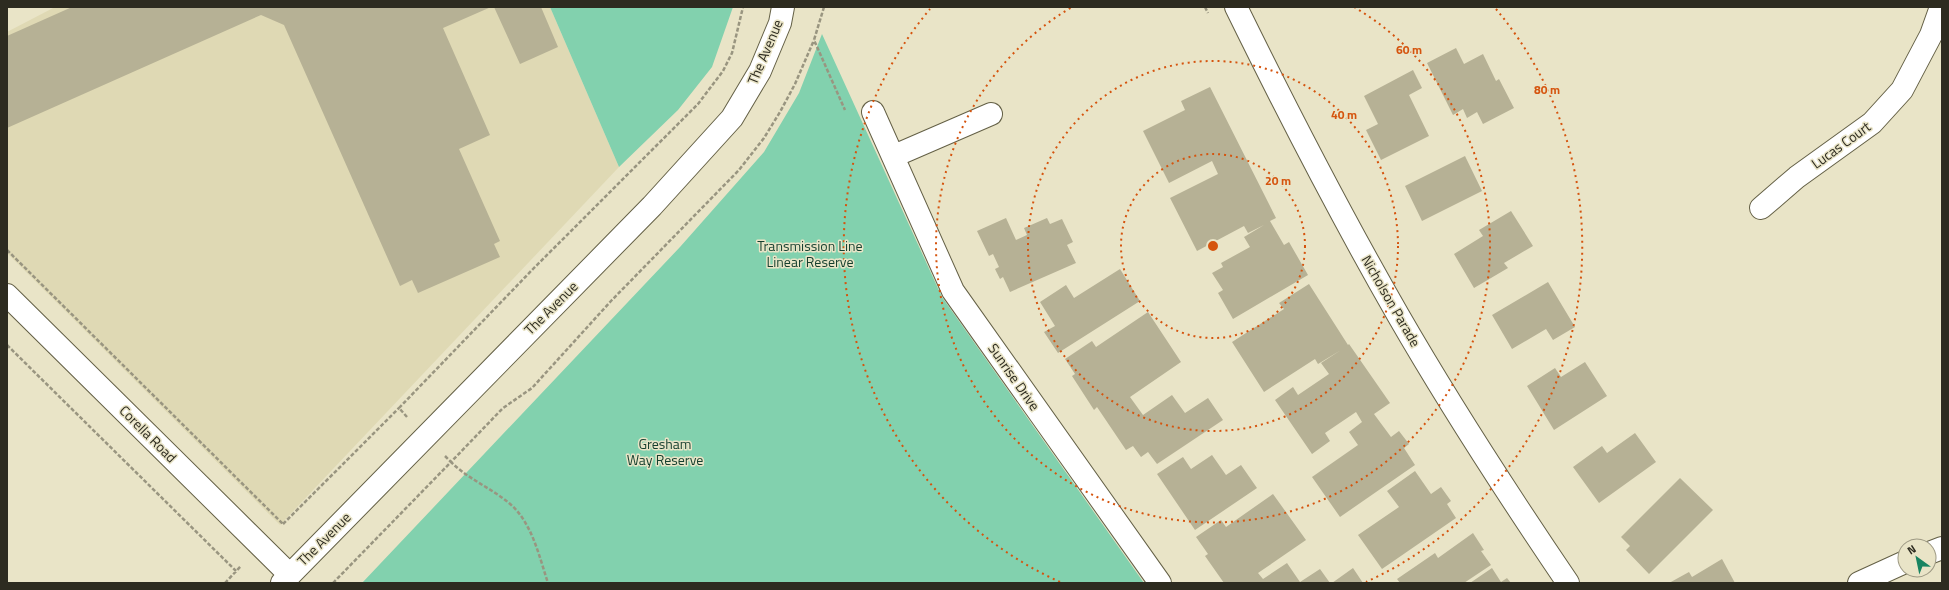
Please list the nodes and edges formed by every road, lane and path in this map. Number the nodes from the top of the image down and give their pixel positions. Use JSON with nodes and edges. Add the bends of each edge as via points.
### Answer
{"nodes":[{"id":1,"x":783,"y":7,"type":"edge"},
{"id":2,"x":1236,"y":7,"type":"edge"},
{"id":3,"x":1941,"y":7,"type":"edge"},
{"id":4,"x":873,"y":112,"type":"dead end"},
{"id":5,"x":991,"y":114,"type":"dead end"},
{"id":6,"x":894,"y":156,"type":"junction"},
{"id":7,"x":1761,"y":208,"type":"dead end"},
{"id":8,"x":7,"y":250,"type":"edge"},
{"id":9,"x":7,"y":295,"type":"edge"},
{"id":10,"x":7,"y":345,"type":"edge"},
{"id":11,"x":399,"y":408,"type":"dead end"},
{"id":12,"x":283,"y":524,"type":"junction"},
{"id":13,"x":261,"y":546,"type":"junction"},
{"id":14,"x":1897,"y":566,"type":"edge"},
{"id":15,"x":236,"y":571,"type":"junction"},
{"id":16,"x":286,"y":579,"type":"edge"},
{"id":17,"x":225,"y":583,"type":"edge"},
{"id":18,"x":334,"y":583,"type":"edge"},
{"id":19,"x":548,"y":583,"type":"edge"},
{"id":20,"x":1160,"y":583,"type":"edge"},
{"id":21,"x":1568,"y":583,"type":"edge"},
{"id":22,"x":1859,"y":583,"type":"edge"}],
"edges":[{"from":1,"to":16,"type":"street","name":"The Avenue","via":[[780,23],[760,71],[732,118],[652,206]]},
{"from":2,"to":21,"type":"street","name":"Nicholson Parade","via":[[1311,156],[1399,316],[1481,451]]},
{"from":3,"to":7,"type":"street","name":"Lucas Court","via":[[1931,35],[1902,90],[1872,123],[1797,176]]},
{"from":4,"to":6,"type":"street","name":"Sunrise Drive"},
{"from":5,"to":6,"type":"street"},
{"from":6,"to":20,"type":"street","name":"Sunrise Drive","via":[[953,291]]},
{"from":8,"to":12,"type":"path"},
{"from":9,"to":13,"type":"street","name":"Corella Road"},
{"from":10,"to":15,"type":"path"},
{"from":11,"to":12,"type":"path"},
{"from":12,"to":13,"type":"path"},
{"from":13,"to":15,"type":"path"},
{"from":13,"to":16,"type":"street","name":"Corella Road"},
{"from":14,"to":22,"type":"street"},
{"from":15,"to":17,"type":"path"},
{"from":18,"to":19,"type":"path","via":[[451,462],[461,472],[510,504],[525,522]]}]}
